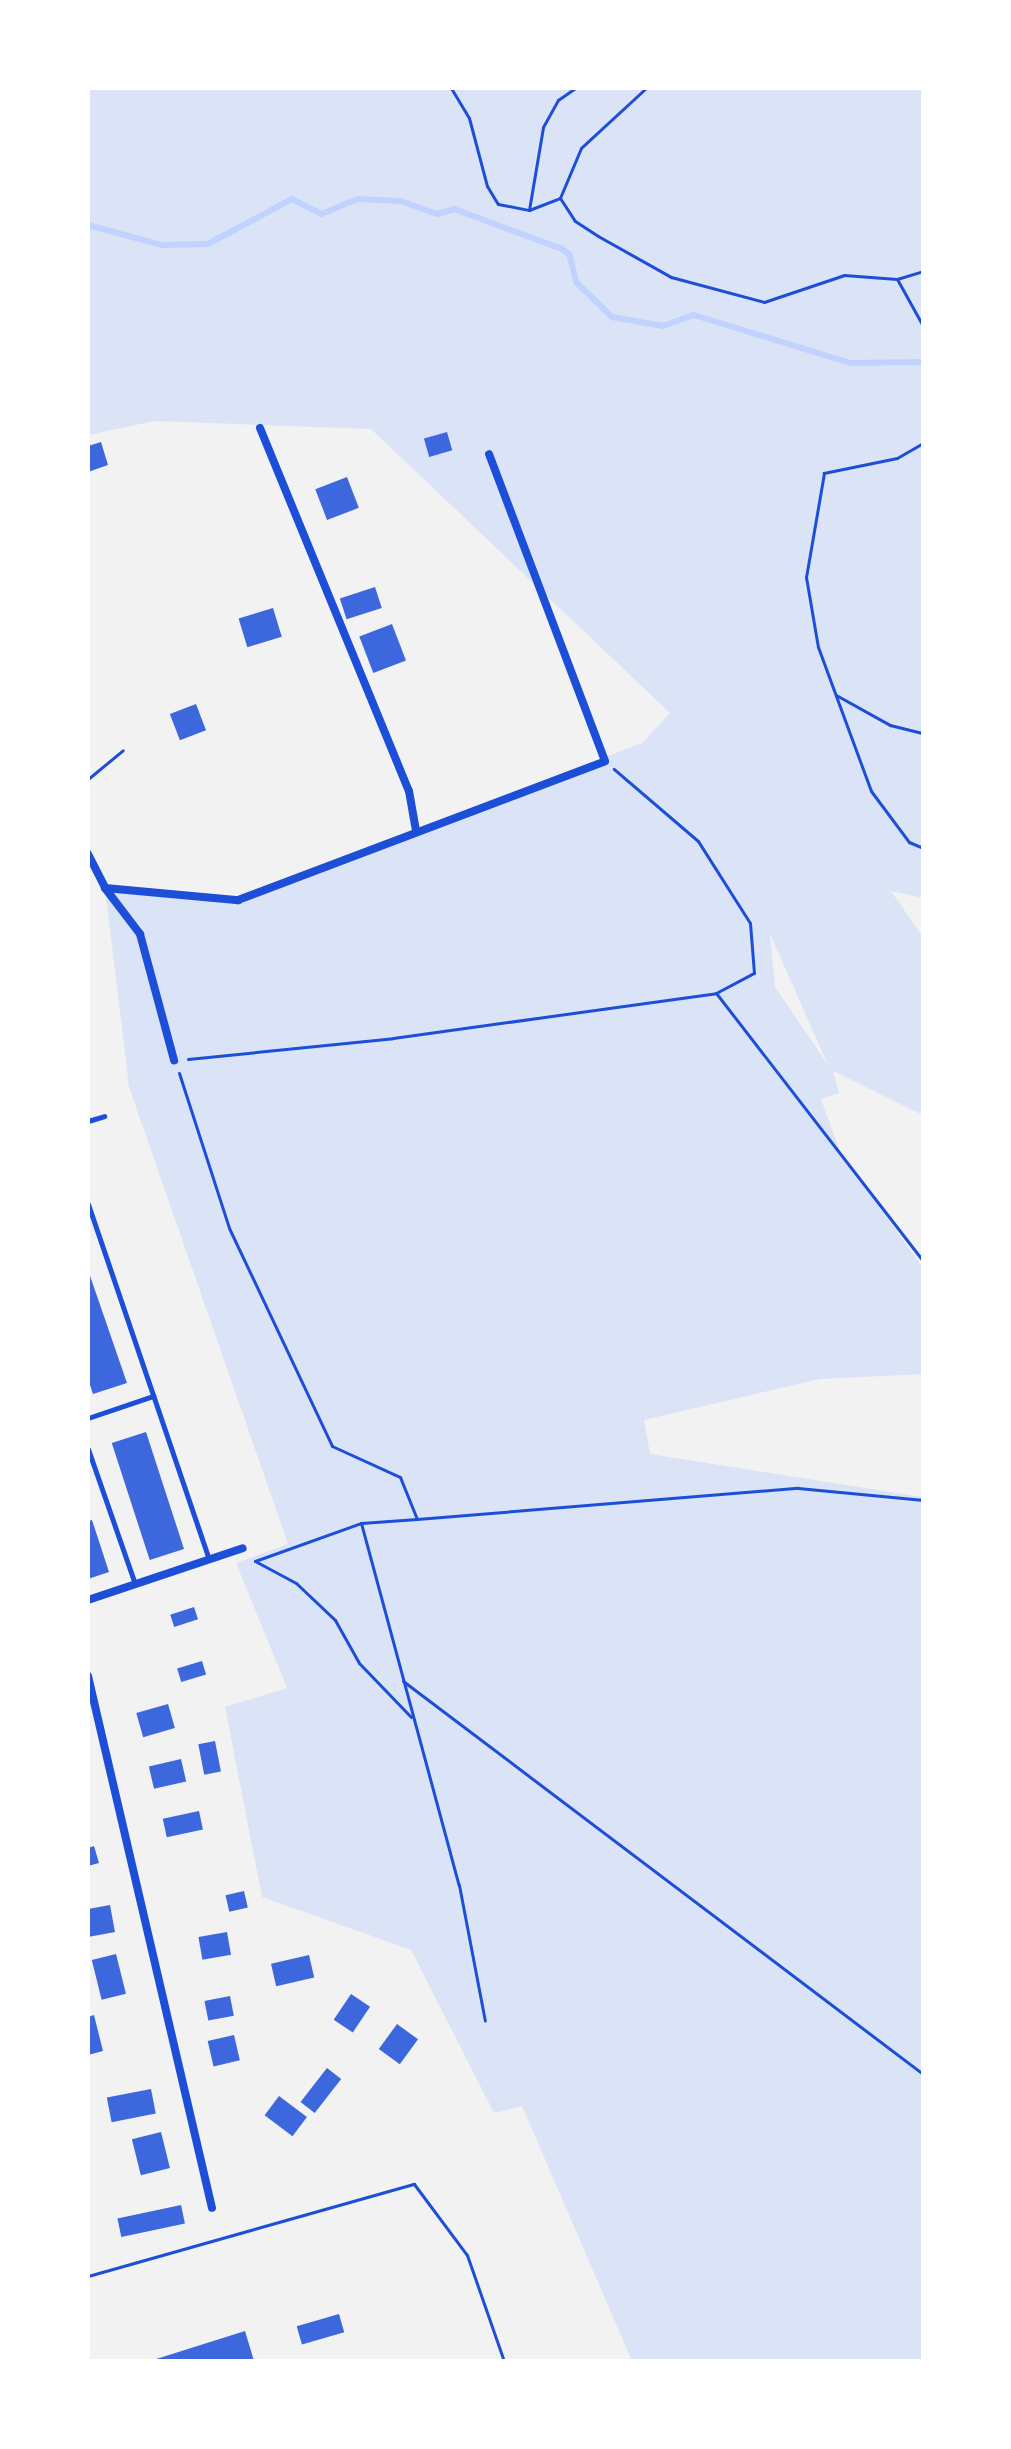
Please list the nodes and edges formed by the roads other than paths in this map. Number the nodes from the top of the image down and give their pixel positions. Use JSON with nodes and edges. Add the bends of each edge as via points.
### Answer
{"nodes":[{"id":1,"x":260,"y":428,"type":"dead end"},
{"id":2,"x":489,"y":454,"type":"dead end"},
{"id":3,"x":416,"y":830,"type":"junction"},
{"id":4,"x":88,"y":854,"type":"edge"},
{"id":5,"x":105,"y":888,"type":"junction"},
{"id":6,"x":174,"y":1060,"type":"road end"},
{"id":7,"x":104,"y":1116,"type":"dead end"},
{"id":8,"x":88,"y":1121,"type":"edge"},
{"id":9,"x":88,"y":1204,"type":"edge"},
{"id":10,"x":153,"y":1396,"type":"junction"},
{"id":11,"x":88,"y":1418,"type":"edge"},
{"id":12,"x":88,"y":1449,"type":"edge"},
{"id":13,"x":244,"y":1546,"type":"dead end"},
{"id":14,"x":209,"y":1559,"type":"junction"},
{"id":15,"x":135,"y":1584,"type":"junction"},
{"id":16,"x":88,"y":1600,"type":"edge"},
{"id":17,"x":88,"y":1676,"type":"edge"},
{"id":18,"x":212,"y":2208,"type":"dead end"}],
"edges":[{"from":1,"to":3,"type":"street","via":[[409,791]]},
{"from":2,"to":3,"type":"street","via":[[605,761]]},
{"from":3,"to":5,"type":"street","via":[[238,900]]},
{"from":4,"to":5,"type":"street"},
{"from":5,"to":6,"type":"street","via":[[140,934]]},
{"from":7,"to":8,"type":"lane"},
{"from":9,"to":10,"type":"lane"},
{"from":10,"to":11,"type":"lane"},
{"from":10,"to":14,"type":"lane"},
{"from":12,"to":15,"type":"lane"},
{"from":13,"to":14,"type":"street"},
{"from":14,"to":15,"type":"street"},
{"from":15,"to":16,"type":"street"},
{"from":17,"to":18,"type":"street"}]}
